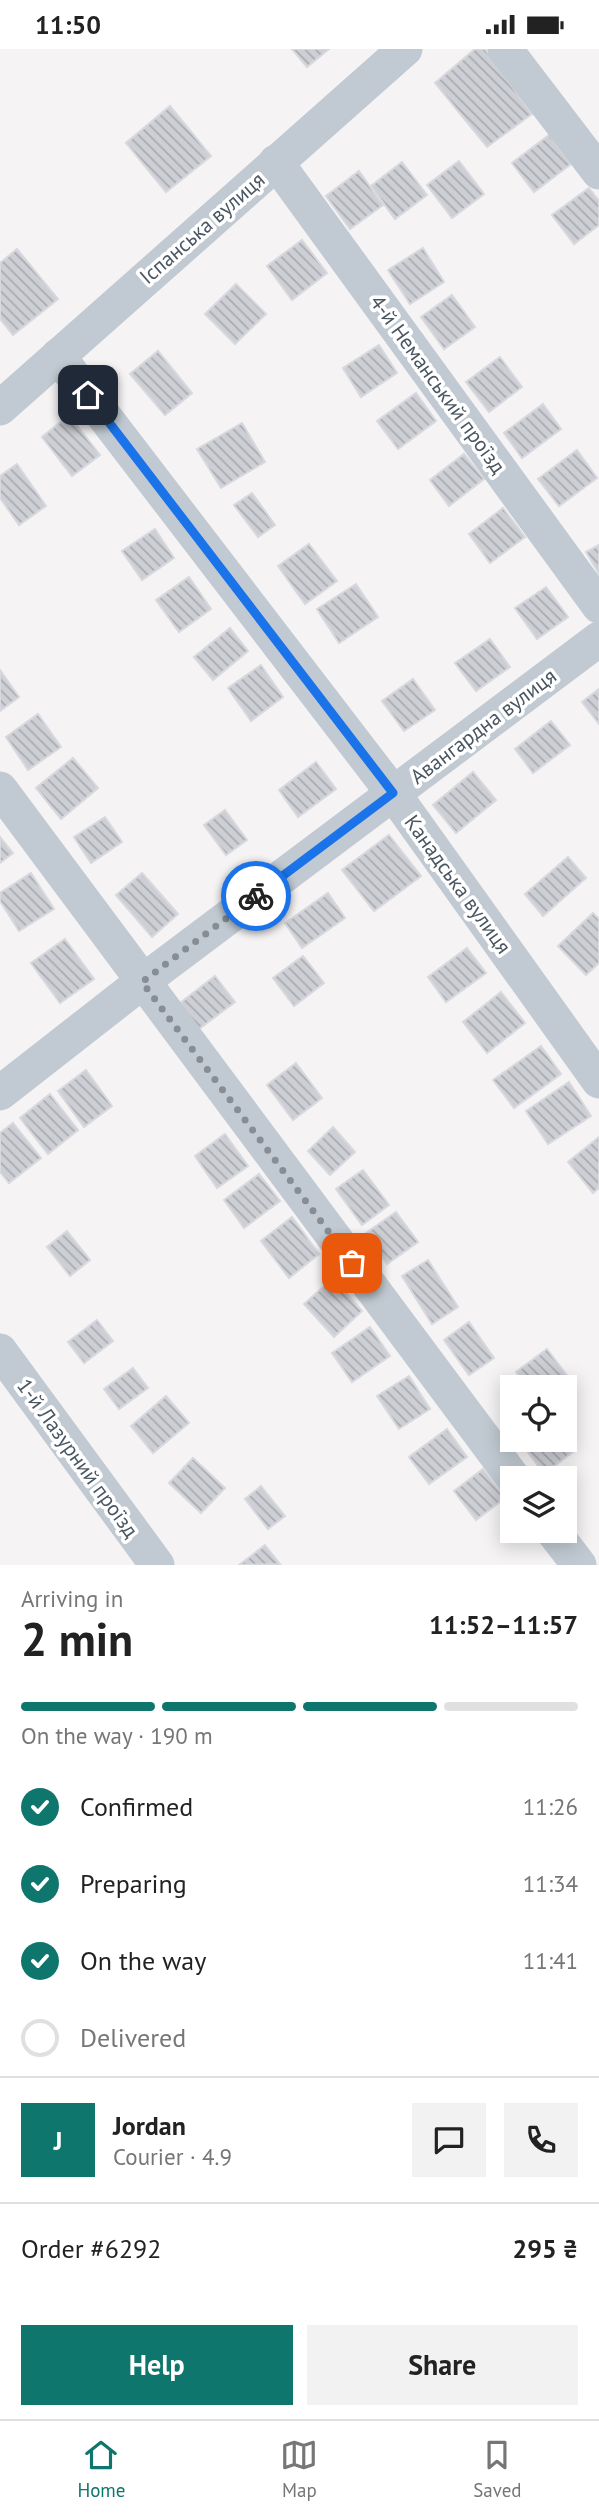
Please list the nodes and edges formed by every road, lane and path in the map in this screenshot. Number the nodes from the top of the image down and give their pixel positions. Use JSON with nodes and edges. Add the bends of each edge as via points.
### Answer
{"nodes":[{"id":1,"x":405,"y":49,"type":"edge"},
{"id":2,"x":505,"y":49,"type":"edge"},
{"id":3,"x":276,"y":162,"type":"junction"},
{"id":4,"x":599,"y":173,"type":"edge"},
{"id":5,"x":58,"y":356,"type":"junction"},
{"id":6,"x":0,"y":408,"type":"edge"},
{"id":7,"x":599,"y":606,"type":"edge"},
{"id":8,"x":599,"y":639,"type":"edge"},
{"id":9,"x":0,"y":789,"type":"edge"},
{"id":10,"x":393,"y":793,"type":"junction"},
{"id":11,"x":142,"y":982,"type":"junction"},
{"id":12,"x":599,"y":1081,"type":"edge"},
{"id":13,"x":0,"y":1093,"type":"edge"},
{"id":14,"x":0,"y":1351,"type":"edge"},
{"id":15,"x":504,"y":1466,"type":"edge"},
{"id":16,"x":562,"y":1543,"type":"edge"},
{"id":17,"x":157,"y":1565,"type":"edge"},
{"id":18,"x":579,"y":1565,"type":"edge"}],
"edges":[{"from":1,"to":3,"type":"street","name":"Іспанська вулиця"},
{"from":2,"to":4,"type":"street"},
{"from":3,"to":5,"type":"street","name":"Іспанська вулиця"},
{"from":3,"to":7,"type":"street","name":"4-й Неманський проїзд"},
{"from":5,"to":6,"type":"street","name":"Іспанська вулиця"},
{"from":5,"to":10,"type":"street","name":"Канадська вулиця"},
{"from":8,"to":10,"type":"street","name":"Авангардна вулиця"},
{"from":9,"to":11,"type":"street"},
{"from":10,"to":11,"type":"street","name":"Авангардна вулиця"},
{"from":10,"to":12,"type":"street","name":"Канадська вулиця"},
{"from":11,"to":13,"type":"street","name":"Авангардна вулиця"},
{"from":11,"to":15,"type":"street"},
{"from":14,"to":17,"type":"street","name":"1-й Лазурний проїзд"},
{"from":16,"to":18,"type":"street"}]}
